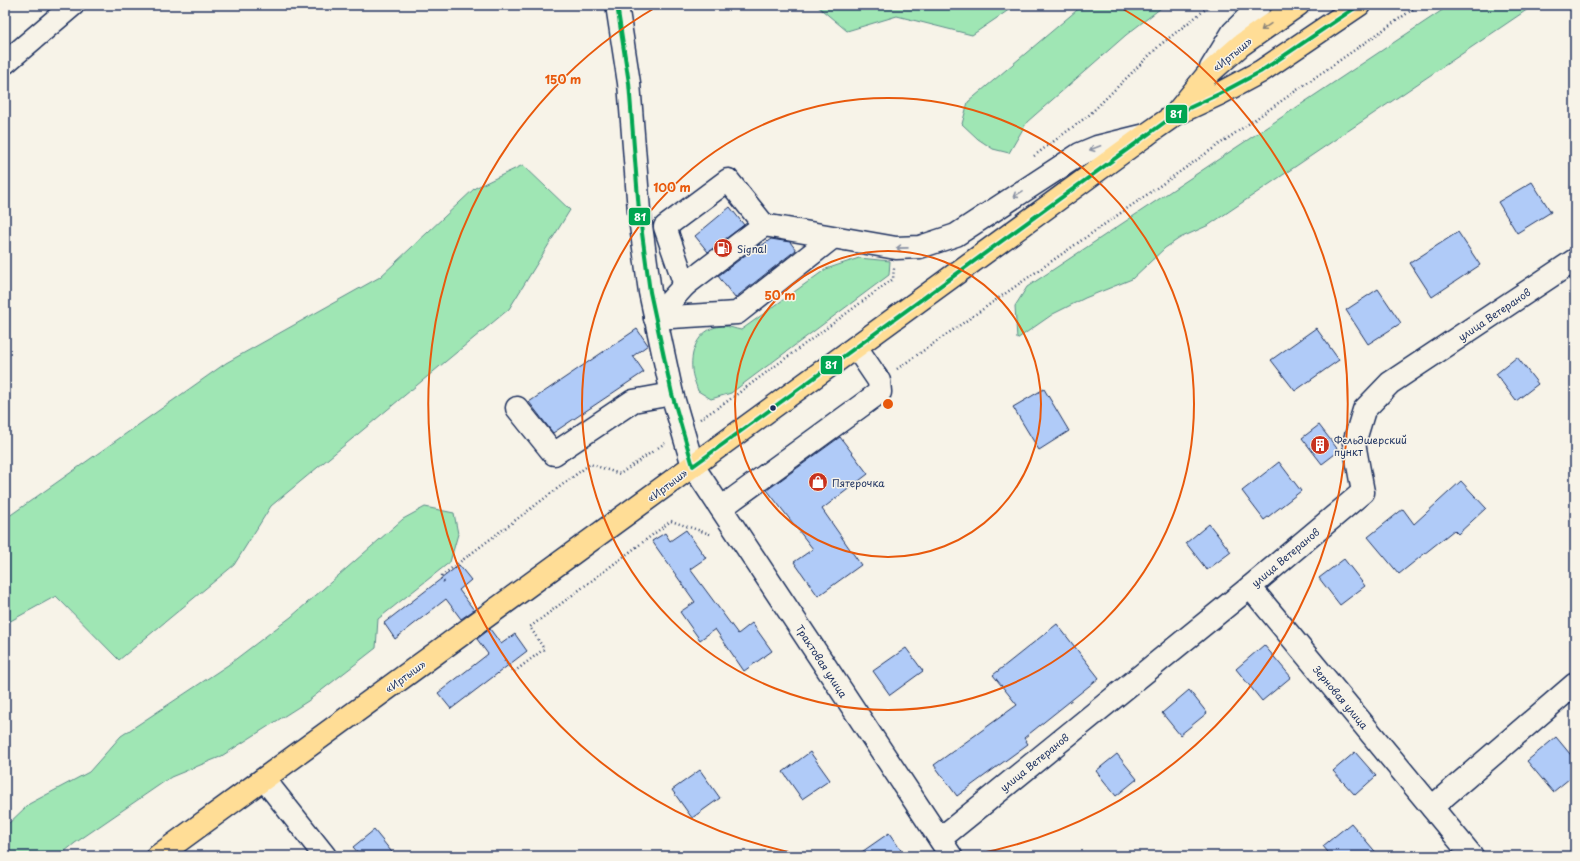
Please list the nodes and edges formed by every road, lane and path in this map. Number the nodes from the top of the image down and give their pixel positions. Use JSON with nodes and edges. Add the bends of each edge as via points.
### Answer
{"nodes":[{"id":1,"x":617,"y":5,"type":"edge"},
{"id":2,"x":1211,"y":5,"type":"edge"},
{"id":3,"x":1260,"y":5,"type":"edge"},
{"id":4,"x":1298,"y":5,"type":"edge"},
{"id":5,"x":1359,"y":5,"type":"edge"},
{"id":6,"x":1419,"y":5,"type":"edge"},
{"id":7,"x":61,"y":9,"type":"edge"},
{"id":8,"x":5,"y":63,"type":"edge"},
{"id":9,"x":1207,"y":75,"type":"junction"},
{"id":10,"x":1176,"y":114,"type":"junction"},
{"id":11,"x":1146,"y":135,"type":"junction"},
{"id":12,"x":1032,"y":158,"type":"dead end"},
{"id":13,"x":764,"y":225,"type":"junction"},
{"id":14,"x":832,"y":238,"type":"junction"},
{"id":15,"x":896,"y":248,"type":"junction"},
{"id":16,"x":1575,"y":260,"type":"edge"},
{"id":17,"x":685,"y":285,"type":"junction"},
{"id":18,"x":655,"y":318,"type":"junction"},
{"id":19,"x":856,"y":347,"type":"junction"},
{"id":20,"x":880,"y":381,"type":"junction"},
{"id":21,"x":672,"y":394,"type":"junction"},
{"id":22,"x":517,"y":408,"type":"dead end"},
{"id":23,"x":682,"y":430,"type":"junction"},
{"id":24,"x":693,"y":466,"type":"junction"},
{"id":25,"x":725,"y":514,"type":"junction"},
{"id":26,"x":444,"y":582,"type":"dead end"},
{"id":27,"x":1250,"y":587,"type":"junction"},
{"id":28,"x":504,"y":660,"type":"dead end"},
{"id":29,"x":1575,"y":684,"type":"edge"},
{"id":30,"x":264,"y":779,"type":"junction"},
{"id":31,"x":1432,"y":807,"type":"junction"},
{"id":32,"x":945,"y":848,"type":"edge"},
{"id":33,"x":158,"y":856,"type":"edge"},
{"id":34,"x":325,"y":856,"type":"edge"},
{"id":35,"x":1472,"y":856,"type":"edge"}],
"edges":[{"from":1,"to":18,"type":"street","name":"Трактовая улица","via":[[629,83],[639,211]]},
{"from":2,"to":12,"type":"path","via":[[1160,45],[1089,115]]},
{"from":3,"to":9,"type":"street","via":[[1233,32]]},
{"from":4,"to":9,"type":"highway","name":"«Иртыш»","one_way":true,"via":[[1241,45]]},
{"from":5,"to":10,"type":"highway","name":"«Иртыш»","via":[[1260,72]]},
{"from":6,"to":20,"type":"path"},
{"from":7,"to":8,"type":"street"},
{"from":9,"to":10,"type":"highway","name":"«Иртыш»"},
{"from":10,"to":11,"type":"highway","name":"«Иртыш»"},
{"from":11,"to":15,"type":"street","one_way":true,"via":[[1097,146],[1080,154],[956,235],[920,247]]},
{"from":11,"to":19,"type":"highway","name":"«Иртыш»"},
{"from":13,"to":14,"type":"street"},
{"from":13,"to":17,"type":"street"},
{"from":13,"to":17,"type":"street","via":[[728,180],[671,223],[665,228]]},
{"from":14,"to":15,"type":"street"},
{"from":14,"to":18,"type":"street","via":[[737,313]]},
{"from":15,"to":23,"type":"path","via":[[893,279],[725,404]]},
{"from":16,"to":27,"type":"street","name":"улица Ветеранов","via":[[1390,383],[1364,410],[1354,443],[1363,492]]},
{"from":17,"to":18,"type":"street"},
{"from":18,"to":21,"type":"street","name":"Трактовая улица"},
{"from":19,"to":20,"type":"street"},
{"from":19,"to":24,"type":"highway","name":"«Иртыш»"},
{"from":20,"to":25,"type":"street","via":[[880,392]]},
{"from":21,"to":22,"type":"street","via":[[633,401],[554,454]]},
{"from":21,"to":23,"type":"street","name":"Трактовая улица"},
{"from":23,"to":24,"type":"street","name":"Трактовая улица"},
{"from":23,"to":26,"type":"path","via":[[620,474],[590,464],[440,577]]},
{"from":24,"to":25,"type":"street","name":"Трактовая улица"},
{"from":24,"to":30,"type":"highway","name":"«Иртыш»"},
{"from":25,"to":28,"type":"path","via":[[710,534],[671,522],[530,627],[544,650],[514,672]]},
{"from":25,"to":32,"type":"street","name":"Трактовая улица"},
{"from":27,"to":31,"type":"street","name":"Зерновая улица"},
{"from":27,"to":32,"type":"street","name":"улица Ветеранов"},
{"from":29,"to":31,"type":"street"},
{"from":30,"to":33,"type":"highway","name":"«Иртыш»"},
{"from":30,"to":34,"type":"street"},
{"from":31,"to":35,"type":"street","name":"Зерновая улица"}]}
